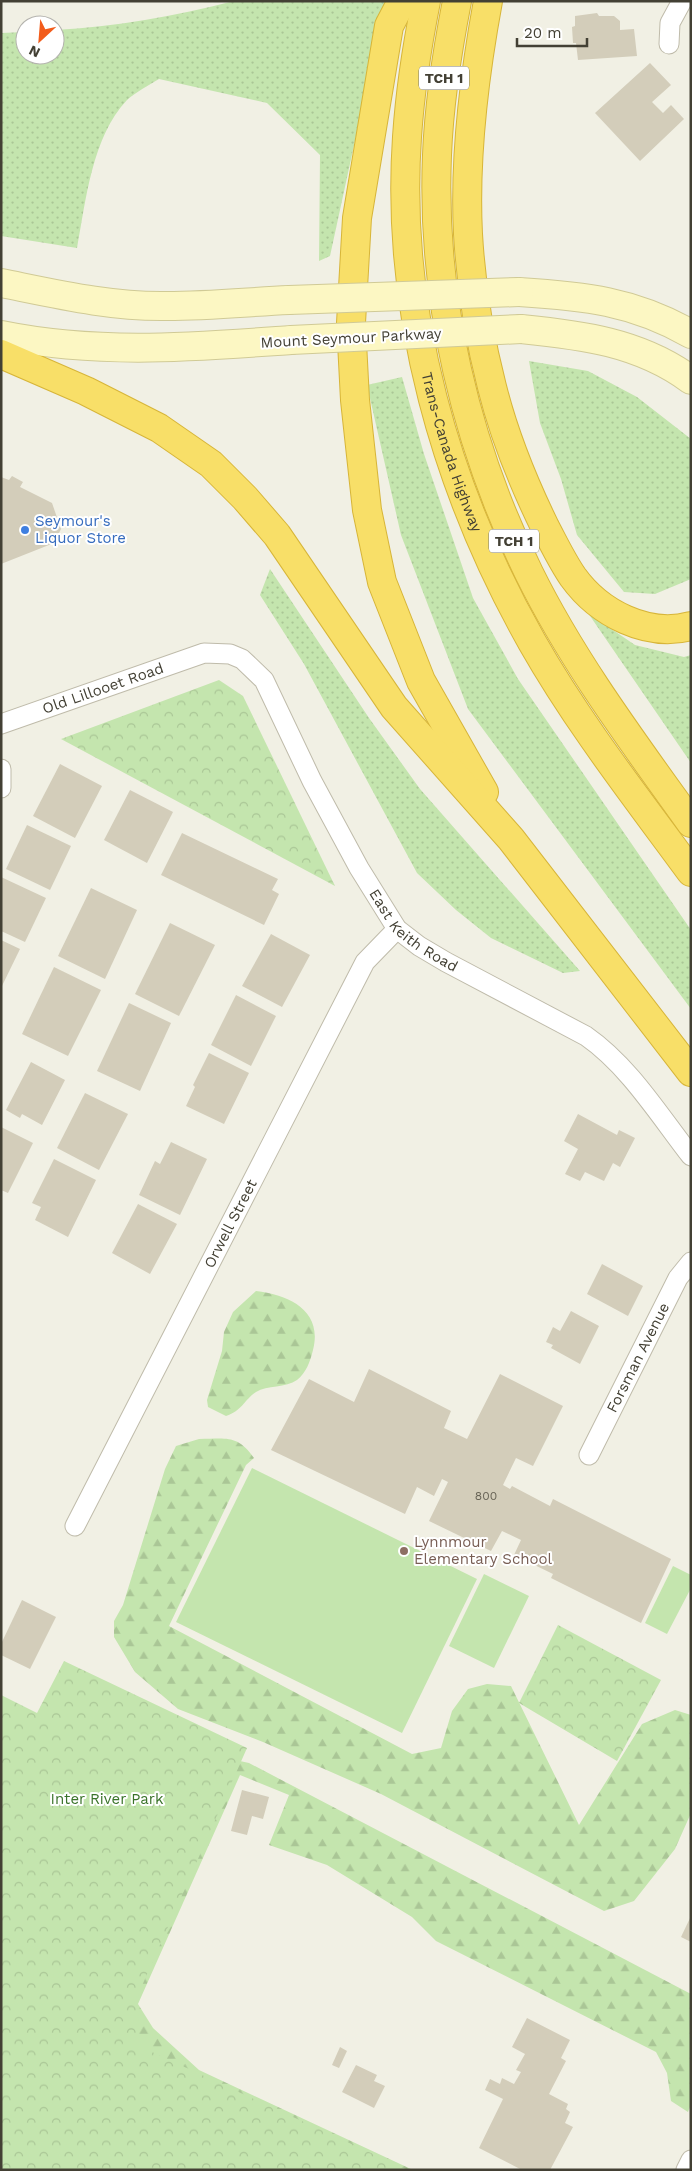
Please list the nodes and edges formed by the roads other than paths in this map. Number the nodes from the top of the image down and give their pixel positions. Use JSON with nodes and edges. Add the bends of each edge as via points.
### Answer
{"nodes":[{"id":1,"x":402,"y":1,"type":"edge"},
{"id":2,"x":426,"y":1,"type":"edge"},
{"id":3,"x":457,"y":1,"type":"edge"},
{"id":4,"x":488,"y":1,"type":"edge"},
{"id":5,"x":682,"y":1,"type":"edge"},
{"id":6,"x":670,"y":44,"type":"dead end"},
{"id":7,"x":1,"y":283,"type":"edge"},
{"id":8,"x":691,"y":334,"type":"edge"},
{"id":9,"x":1,"y":335,"type":"edge"},
{"id":10,"x":1,"y":354,"type":"edge"},
{"id":11,"x":691,"y":380,"type":"edge"},
{"id":12,"x":691,"y":626,"type":"edge"},
{"id":13,"x":204,"y":653,"type":"joint"},
{"id":14,"x":1,"y":724,"type":"edge"},
{"id":15,"x":1,"y":769,"type":"edge"},
{"id":16,"x":1,"y":788,"type":"edge"},
{"id":17,"x":691,"y":823,"type":"edge"},
{"id":18,"x":511,"y":839,"type":"junction"},
{"id":19,"x":691,"y":872,"type":"edge"},
{"id":20,"x":397,"y":928,"type":"junction"},
{"id":21,"x":691,"y":1072,"type":"edge"},
{"id":22,"x":691,"y":1156,"type":"edge"},
{"id":23,"x":691,"y":1262,"type":"edge"},
{"id":24,"x":589,"y":1455,"type":"dead end"},
{"id":25,"x":75,"y":1526,"type":"dead end"},
{"id":26,"x":691,"y":2160,"type":"edge"},
{"id":27,"x":686,"y":2170,"type":"edge"}],
"edges":[{"from":1,"to":18,"type":"highway","via":[[389,26],[357,218],[351,323],[355,400],[367,510],[382,582],[421,681]]},
{"from":2,"to":19,"type":"highway","name":"Trans-Canada Highway","number":"TCH 1","via":[[407,140],[409,270],[417,328],[451,460],[473,524],[533,644],[610,763]]},
{"from":3,"to":17,"type":"highway","name":"Trans-Canada Highway","number":"TCH 1","via":[[436,155],[437,218],[448,323],[464,396],[502,512],[529,573],[595,687]]},
{"from":4,"to":12,"type":"highway","via":[[473,98],[468,232],[481,338],[509,442],[531,499],[558,553],[574,578],[594,599],[614,614],[639,625],[661,630]]},
{"from":5,"to":6,"type":"street","via":[[670,23]]},
{"from":7,"to":8,"type":"main road","bridge":true,"via":[[79,299],[166,306],[519,292],[596,299],[624,305]]},
{"from":9,"to":11,"type":"main road","name":"Mount Seymour Parkway","bridge":true,"via":[[112,349],[521,329],[609,341],[661,361]]},
{"from":10,"to":18,"type":"highway","via":[[86,391],[159,428],[211,464],[277,535],[394,707]]},
{"from":13,"to":14,"type":"street","name":"Old Lillooet Road"},
{"from":13,"to":20,"type":"street","name":"East Keith Road","via":[[230,654],[242,659],[264,680],[316,789],[359,868]]},
{"from":15,"to":16,"type":"street"},
{"from":18,"to":21,"type":"highway"},
{"from":20,"to":22,"type":"street","name":"East Keith Road","via":[[446,962],[601,1046]]},
{"from":20,"to":25,"type":"street","name":"Orwell Street","via":[[365,962]]},
{"from":23,"to":24,"type":"street","name":"Forsman Avenue","via":[[678,1278]]},
{"from":26,"to":27,"type":"street"}]}
